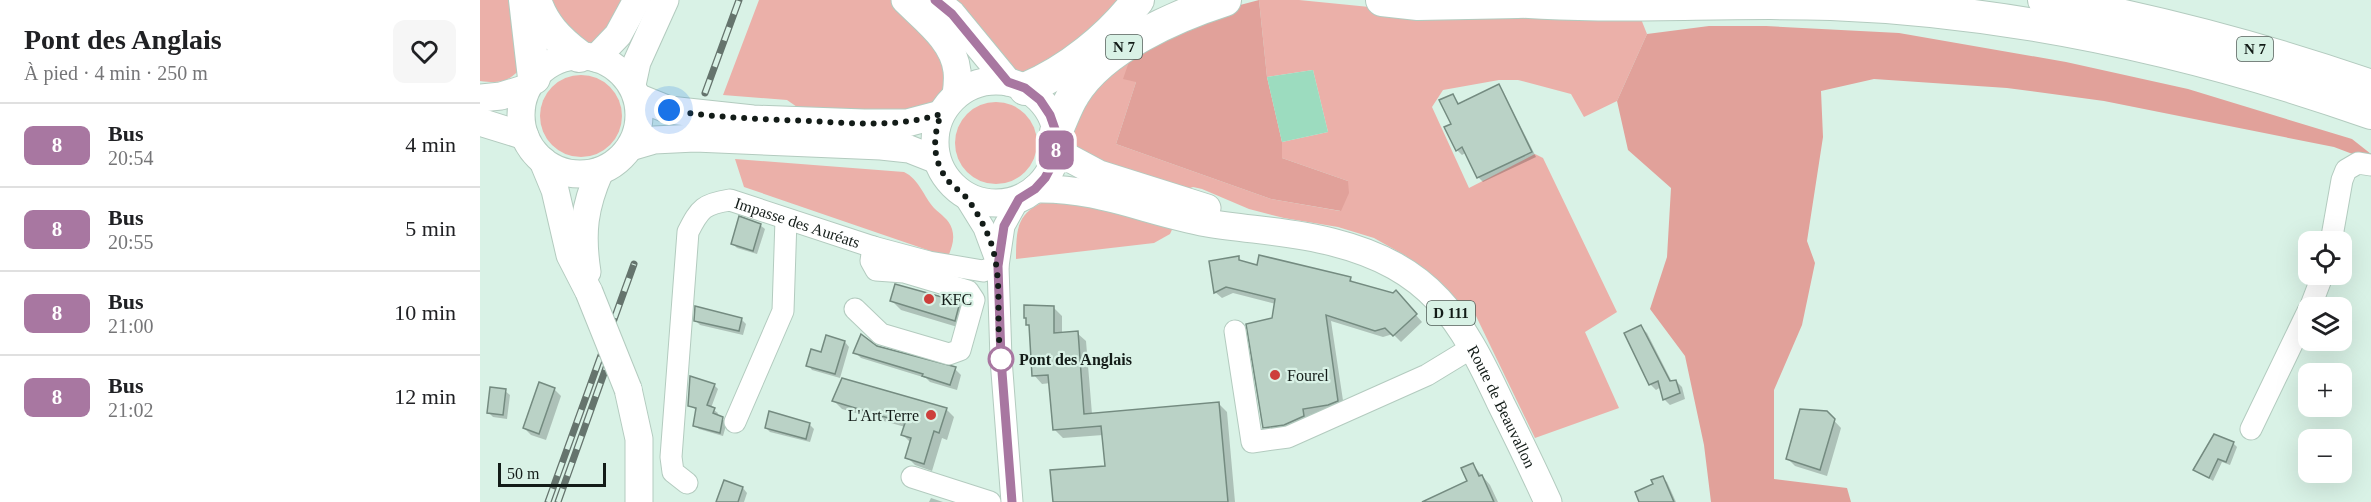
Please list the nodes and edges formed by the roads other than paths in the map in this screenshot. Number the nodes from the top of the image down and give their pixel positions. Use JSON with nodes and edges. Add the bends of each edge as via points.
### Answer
{"nodes":[{"id":1,"x":525,"y":0,"type":"edge"},
{"id":2,"x":535,"y":0,"type":"edge"},
{"id":3,"x":637,"y":0,"type":"edge"},
{"id":4,"x":665,"y":0,"type":"edge"},
{"id":5,"x":905,"y":0,"type":"edge"},
{"id":6,"x":936,"y":0,"type":"edge"},
{"id":7,"x":1137,"y":0,"type":"edge"},
{"id":8,"x":1225,"y":0,"type":"edge"},
{"id":9,"x":1382,"y":0,"type":"edge"},
{"id":10,"x":2044,"y":0,"type":"edge"},
{"id":11,"x":1510,"y":1,"type":"edge"},
{"id":12,"x":588,"y":57,"type":"junction"},
{"id":13,"x":530,"y":83,"type":"junction"},
{"id":14,"x":1017,"y":85,"type":"junction"},
{"id":15,"x":2371,"y":86,"type":"edge"},
{"id":16,"x":634,"y":91,"type":"junction"},
{"id":17,"x":480,"y":98,"type":"edge"},
{"id":18,"x":949,"y":105,"type":"junction"},
{"id":19,"x":2371,"y":113,"type":"edge"},
{"id":20,"x":480,"y":122,"type":"edge"},
{"id":21,"x":525,"y":136,"type":"junction"},
{"id":22,"x":1056,"y":141,"type":"junction"},
{"id":23,"x":630,"y":147,"type":"junction"},
{"id":24,"x":937,"y":160,"type":"junction"},
{"id":25,"x":543,"y":161,"type":"junction"},
{"id":26,"x":2364,"y":164,"type":"edge"},
{"id":27,"x":600,"y":171,"type":"junction"},
{"id":28,"x":963,"y":194,"type":"junction"},
{"id":29,"x":1027,"y":194,"type":"junction"},
{"id":30,"x":786,"y":219,"type":"junction"},
{"id":31,"x":1262,"y":229,"type":"junction"},
{"id":32,"x":2333,"y":231,"type":"edge"},
{"id":33,"x":873,"y":247,"type":"junction"},
{"id":34,"x":998,"y":266,"type":"junction"},
{"id":35,"x":589,"y":292,"type":"junction"},
{"id":36,"x":855,"y":309,"type":"dead end"},
{"id":37,"x":1235,"y":331,"type":"dead end"},
{"id":38,"x":2298,"y":332,"type":"edge"},
{"id":39,"x":1473,"y":347,"type":"junction"},
{"id":40,"x":735,"y":422,"type":"dead end"},
{"id":41,"x":2251,"y":429,"type":"dead end"},
{"id":42,"x":912,"y":477,"type":"dead end"},
{"id":43,"x":687,"y":483,"type":"dead end"},
{"id":44,"x":639,"y":502,"type":"edge"},
{"id":45,"x":990,"y":502,"type":"edge"},
{"id":46,"x":1012,"y":502,"type":"edge"},
{"id":47,"x":1548,"y":502,"type":"edge"}],
"edges":[{"from":1,"to":13,"type":"highway"},
{"from":2,"to":12,"type":"highway","via":[[548,28],[561,43]]},
{"from":3,"to":12,"type":"main road","via":[[618,35]]},
{"from":4,"to":16,"type":"main road","via":[[637,62]]},
{"from":5,"to":18,"type":"main road","via":[[944,39],[954,57],[957,72]]},
{"from":6,"to":14,"type":"main road"},
{"from":7,"to":14,"type":"highway","via":[[1083,54],[1048,79]]},
{"from":8,"to":22,"type":"highway","number":"N 7","via":[[1180,17],[1105,60],[1073,95]]},
{"from":9,"to":11,"type":"highway","number":"N 7","via":[[1418,4]]},
{"from":10,"to":15,"type":"highway","number":"N 7","via":[[2224,40]]},
{"from":11,"to":19,"type":"highway","number":"N 7","via":[[1811,3],[1957,14],[2153,49]]},
{"from":12,"to":13,"type":"main road","via":[[559,59]]},
{"from":12,"to":16,"type":"main road","via":[[610,64]]},
{"from":13,"to":17,"type":"main road","via":[[501,96]]},
{"from":13,"to":21,"type":"main road","via":[[522,103]]},
{"from":14,"to":18,"type":"main road","via":[[990,81],[972,86]]},
{"from":14,"to":22,"type":"main road","via":[[1045,107]]},
{"from":16,"to":18,"type":"main road","via":[[669,110],[753,119],[907,123]]},
{"from":16,"to":23,"type":"main road","via":[[640,114]]},
{"from":18,"to":24,"type":"main road","via":[[935,137]]},
{"from":20,"to":21,"type":"main road"},
{"from":21,"to":25,"type":"main road"},
{"from":22,"to":29,"type":"main road","via":[[1049,172]]},
{"from":22,"to":31,"type":"main road","number":"D 111","via":[[1099,174],[1186,200]]},
{"from":23,"to":24,"type":"main road","via":[[654,140],[729,139],[881,146],[909,149]]},
{"from":23,"to":27,"type":"main road"},
{"from":24,"to":28,"type":"main road","via":[[952,185]]},
{"from":25,"to":27,"type":"main road","via":[[561,171]]},
{"from":25,"to":35,"type":"main road","via":[[555,190],[570,255]]},
{"from":26,"to":32,"type":"street","via":[[2346,170]]},
{"from":27,"to":35,"type":"main road","via":[[584,220]]},
{"from":28,"to":29,"type":"main road","via":[[990,203]]},
{"from":28,"to":34,"type":"street","via":[[984,228]]},
{"from":29,"to":31,"type":"main road","number":"D 111","via":[[1069,189],[1181,218]]},
{"from":29,"to":34,"type":"street","via":[[1004,226]]},
{"from":30,"to":33,"type":"street","name":"Impasse des Auréats"},
{"from":30,"to":40,"type":"street","via":[[783,311]]},
{"from":30,"to":43,"type":"street","name":"Impasse des Auréats","via":[[730,201],[710,203],[698,212],[688,231],[671,457],[673,472]]},
{"from":31,"to":39,"type":"main road","name":"Route de Beauvallon","number":"D 111","via":[[1332,242],[1388,263],[1424,285],[1443,303]]},
{"from":33,"to":34,"type":"street","name":"Impasse des Auréats","via":[[972,270]]},
{"from":33,"to":36,"type":"street","via":[[871,261],[876,270],[904,272],[968,291],[974,305],[960,350],[949,354],[881,334]]},
{"from":34,"to":46,"type":"street"},
{"from":35,"to":44,"type":"main road","bridge":true,"via":[[628,389],[639,439]]},
{"from":37,"to":39,"type":"street","via":[[1252,442],[1288,437],[1427,375]]},
{"from":38,"to":41,"type":"street"},
{"from":39,"to":47,"type":"main road","name":"Route de Beauvallon","number":"D 111"},
{"from":42,"to":45,"type":"street"}]}
